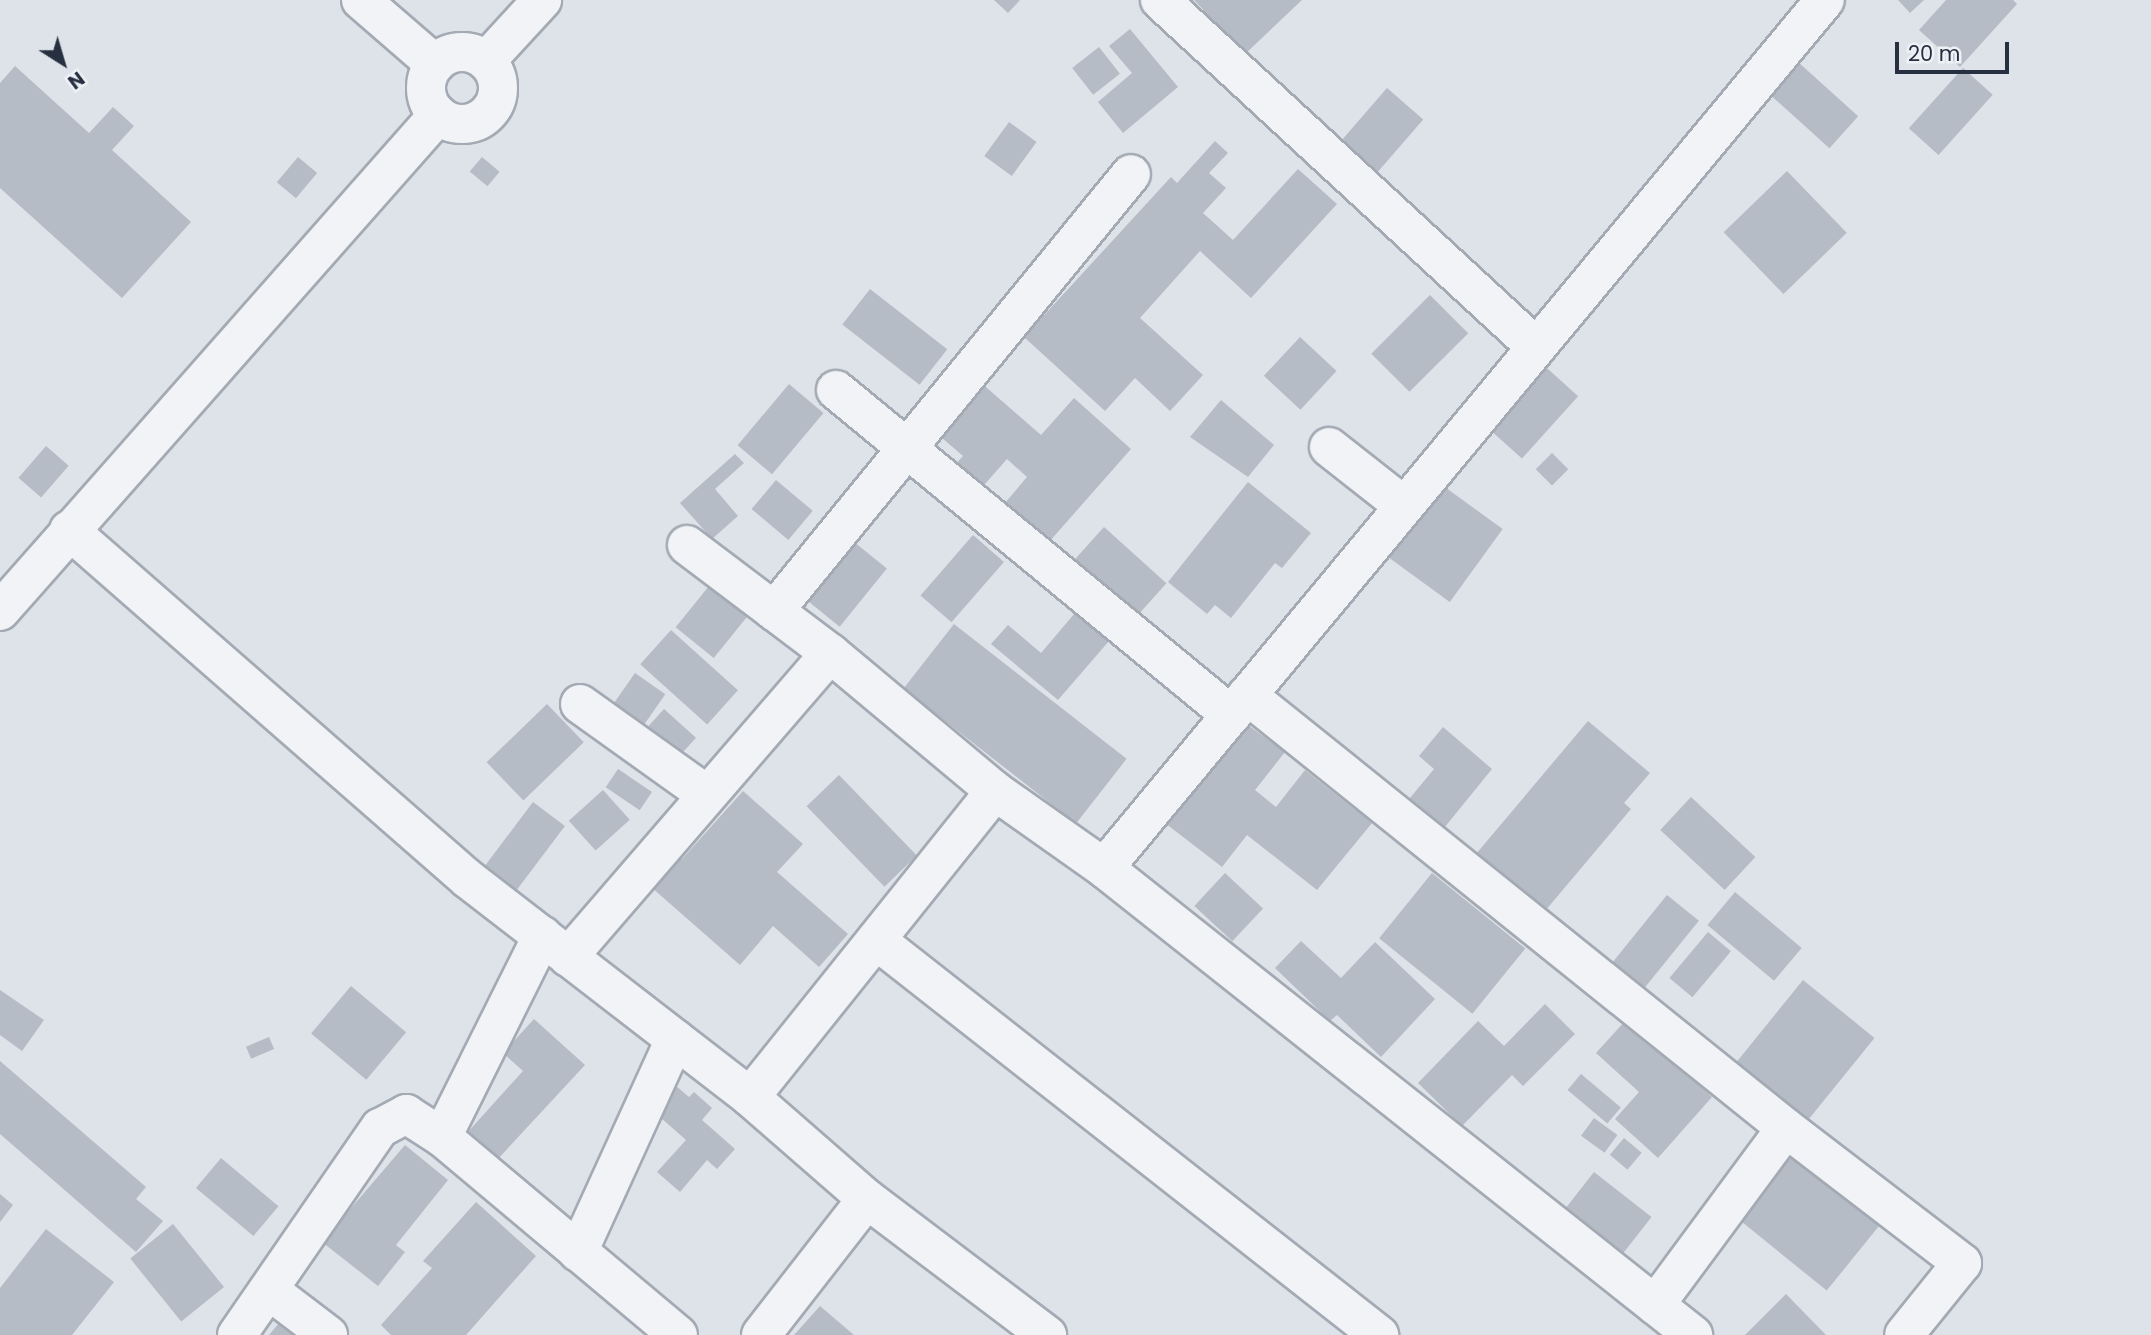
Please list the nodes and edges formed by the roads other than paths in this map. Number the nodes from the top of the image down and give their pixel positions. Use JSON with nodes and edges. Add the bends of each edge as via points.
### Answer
{"nodes":[{"id":1,"x":360,"y":0,"type":"edge"},
{"id":2,"x":542,"y":0,"type":"edge"},
{"id":3,"x":1160,"y":0,"type":"edge"},
{"id":4,"x":1825,"y":0,"type":"edge"},
{"id":5,"x":486,"y":61,"type":"junction"},
{"id":6,"x":435,"y":64,"type":"junction"},
{"id":7,"x":438,"y":115,"type":"junction"},
{"id":8,"x":1132,"y":174,"type":"dead end"},
{"id":9,"x":1536,"y":347,"type":"junction"},
{"id":10,"x":835,"y":390,"type":"dead end"},
{"id":11,"x":1329,"y":447,"type":"dead end"},
{"id":12,"x":907,"y":450,"type":"junction"},
{"id":13,"x":1404,"y":506,"type":"junction"},
{"id":14,"x":69,"y":530,"type":"junction"},
{"id":15,"x":687,"y":545,"type":"dead end"},
{"id":16,"x":0,"y":611,"type":"edge"},
{"id":17,"x":774,"y":611,"type":"junction"},
{"id":18,"x":830,"y":653,"type":"junction"},
{"id":19,"x":580,"y":704,"type":"dead end"},
{"id":20,"x":1239,"y":705,"type":"junction"},
{"id":21,"x":995,"y":791,"type":"junction"},
{"id":22,"x":707,"y":795,"type":"junction"},
{"id":23,"x":1104,"y":868,"type":"junction"},
{"id":24,"x":876,"y":940,"type":"junction"},
{"id":25,"x":555,"y":946,"type":"junction"},
{"id":26,"x":676,"y":1039,"type":"junction"},
{"id":27,"x":750,"y":1097,"type":"junction"},
{"id":28,"x":1786,"y":1128,"type":"junction"},
{"id":29,"x":442,"y":1137,"type":"junction"},
{"id":30,"x":867,"y":1199,"type":"junction"},
{"id":31,"x":578,"y":1252,"type":"junction"},
{"id":32,"x":270,"y":1291,"type":"junction"},
{"id":33,"x":1655,"y":1305,"type":"junction"},
{"id":34,"x":237,"y":1335,"type":"edge"},
{"id":35,"x":328,"y":1335,"type":"edge"},
{"id":36,"x":678,"y":1335,"type":"edge"},
{"id":37,"x":761,"y":1335,"type":"edge"},
{"id":38,"x":1047,"y":1335,"type":"edge"},
{"id":39,"x":1378,"y":1335,"type":"edge"},
{"id":40,"x":1693,"y":1335,"type":"edge"},
{"id":41,"x":1904,"y":1335,"type":"edge"}],
"edges":[{"from":1,"to":6,"type":"street"},
{"from":2,"to":5,"type":"street"},
{"from":3,"to":9,"type":"street"},
{"from":4,"to":9,"type":"street"},
{"from":5,"to":6,"type":"street","via":[[464,52],[448,54]]},
{"from":5,"to":7,"type":"street","via":[[496,74],[498,89],[489,111],[468,123]]},
{"from":6,"to":7,"type":"street","via":[[426,90]]},
{"from":7,"to":14,"type":"street"},
{"from":8,"to":12,"type":"street"},
{"from":9,"to":13,"type":"street"},
{"from":10,"to":12,"type":"street"},
{"from":11,"to":13,"type":"street"},
{"from":12,"to":17,"type":"street"},
{"from":12,"to":20,"type":"street"},
{"from":13,"to":20,"type":"street"},
{"from":14,"to":16,"type":"street"},
{"from":14,"to":25,"type":"street","via":[[468,879]]},
{"from":15,"to":17,"type":"street"},
{"from":17,"to":18,"type":"street"},
{"from":18,"to":21,"type":"street"},
{"from":18,"to":22,"type":"street"},
{"from":19,"to":22,"type":"street"},
{"from":20,"to":23,"type":"street"},
{"from":20,"to":28,"type":"street"},
{"from":21,"to":23,"type":"street"},
{"from":21,"to":24,"type":"street"},
{"from":22,"to":25,"type":"street"},
{"from":23,"to":33,"type":"street"},
{"from":24,"to":27,"type":"street"},
{"from":24,"to":39,"type":"street"},
{"from":25,"to":26,"type":"street"},
{"from":25,"to":29,"type":"street"},
{"from":26,"to":27,"type":"street"},
{"from":26,"to":31,"type":"street"},
{"from":27,"to":30,"type":"street"},
{"from":28,"to":33,"type":"street"},
{"from":28,"to":41,"type":"street","via":[[1962,1263]]},
{"from":29,"to":31,"type":"street"},
{"from":29,"to":32,"type":"street","via":[[406,1114],[380,1128]]},
{"from":30,"to":37,"type":"street"},
{"from":30,"to":38,"type":"street"},
{"from":31,"to":36,"type":"street"},
{"from":32,"to":34,"type":"street"},
{"from":32,"to":35,"type":"street"},
{"from":33,"to":40,"type":"street"}]}
